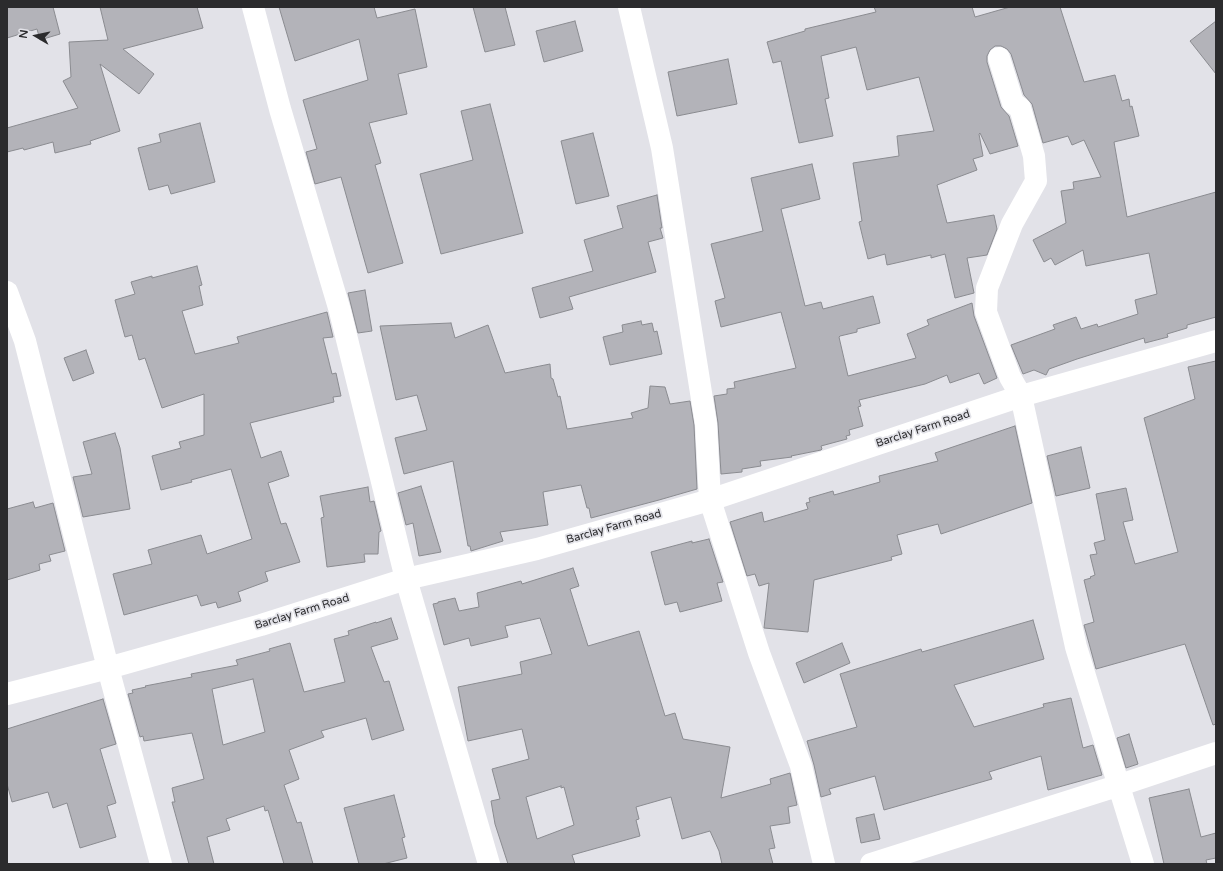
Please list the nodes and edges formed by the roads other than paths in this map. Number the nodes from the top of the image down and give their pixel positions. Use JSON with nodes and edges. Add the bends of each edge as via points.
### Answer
{"nodes":[{"id":1,"x":253,"y":7,"type":"edge"},
{"id":2,"x":629,"y":7,"type":"edge"},
{"id":3,"x":999,"y":58,"type":"dead end"},
{"id":4,"x":7,"y":292,"type":"edge"},
{"id":5,"x":1216,"y":341,"type":"edge"},
{"id":6,"x":1022,"y":396,"type":"junction"},
{"id":7,"x":710,"y":500,"type":"junction"},
{"id":8,"x":406,"y":579,"type":"junction"},
{"id":9,"x":108,"y":668,"type":"junction"},
{"id":10,"x":7,"y":694,"type":"edge"},
{"id":11,"x":1216,"y":753,"type":"edge"},
{"id":12,"x":1120,"y":785,"type":"junction"},
{"id":13,"x":161,"y":864,"type":"edge"},
{"id":14,"x":489,"y":864,"type":"edge"},
{"id":15,"x":824,"y":864,"type":"edge"},
{"id":16,"x":871,"y":864,"type":"edge"},
{"id":17,"x":1143,"y":864,"type":"edge"}],
"edges":[{"from":1,"to":8,"type":"street","via":[[280,109],[340,311]]},
{"from":2,"to":7,"type":"street","via":[[662,148],[706,424]]},
{"from":3,"to":6,"type":"street","via":[[1014,103],[1020,108],[1034,156],[1036,181],[1012,224],[987,288],[986,312],[1010,377]]},
{"from":4,"to":9,"type":"street","via":[[25,341]]},
{"from":5,"to":6,"type":"street","name":"Barclay Farm Road"},
{"from":6,"to":7,"type":"street","name":"Barclay Farm Road"},
{"from":6,"to":12,"type":"street","via":[[1076,647]]},
{"from":7,"to":8,"type":"street","name":"Barclay Farm Road","via":[[537,549]]},
{"from":7,"to":15,"type":"street","via":[[759,652],[801,766]]},
{"from":8,"to":9,"type":"street","name":"Barclay Farm Road","via":[[261,625]]},
{"from":8,"to":14,"type":"street"},
{"from":9,"to":10,"type":"street","name":"Barclay Farm Road"},
{"from":9,"to":13,"type":"street"},
{"from":11,"to":12,"type":"street"},
{"from":12,"to":16,"type":"street"},
{"from":12,"to":17,"type":"street"}]}
